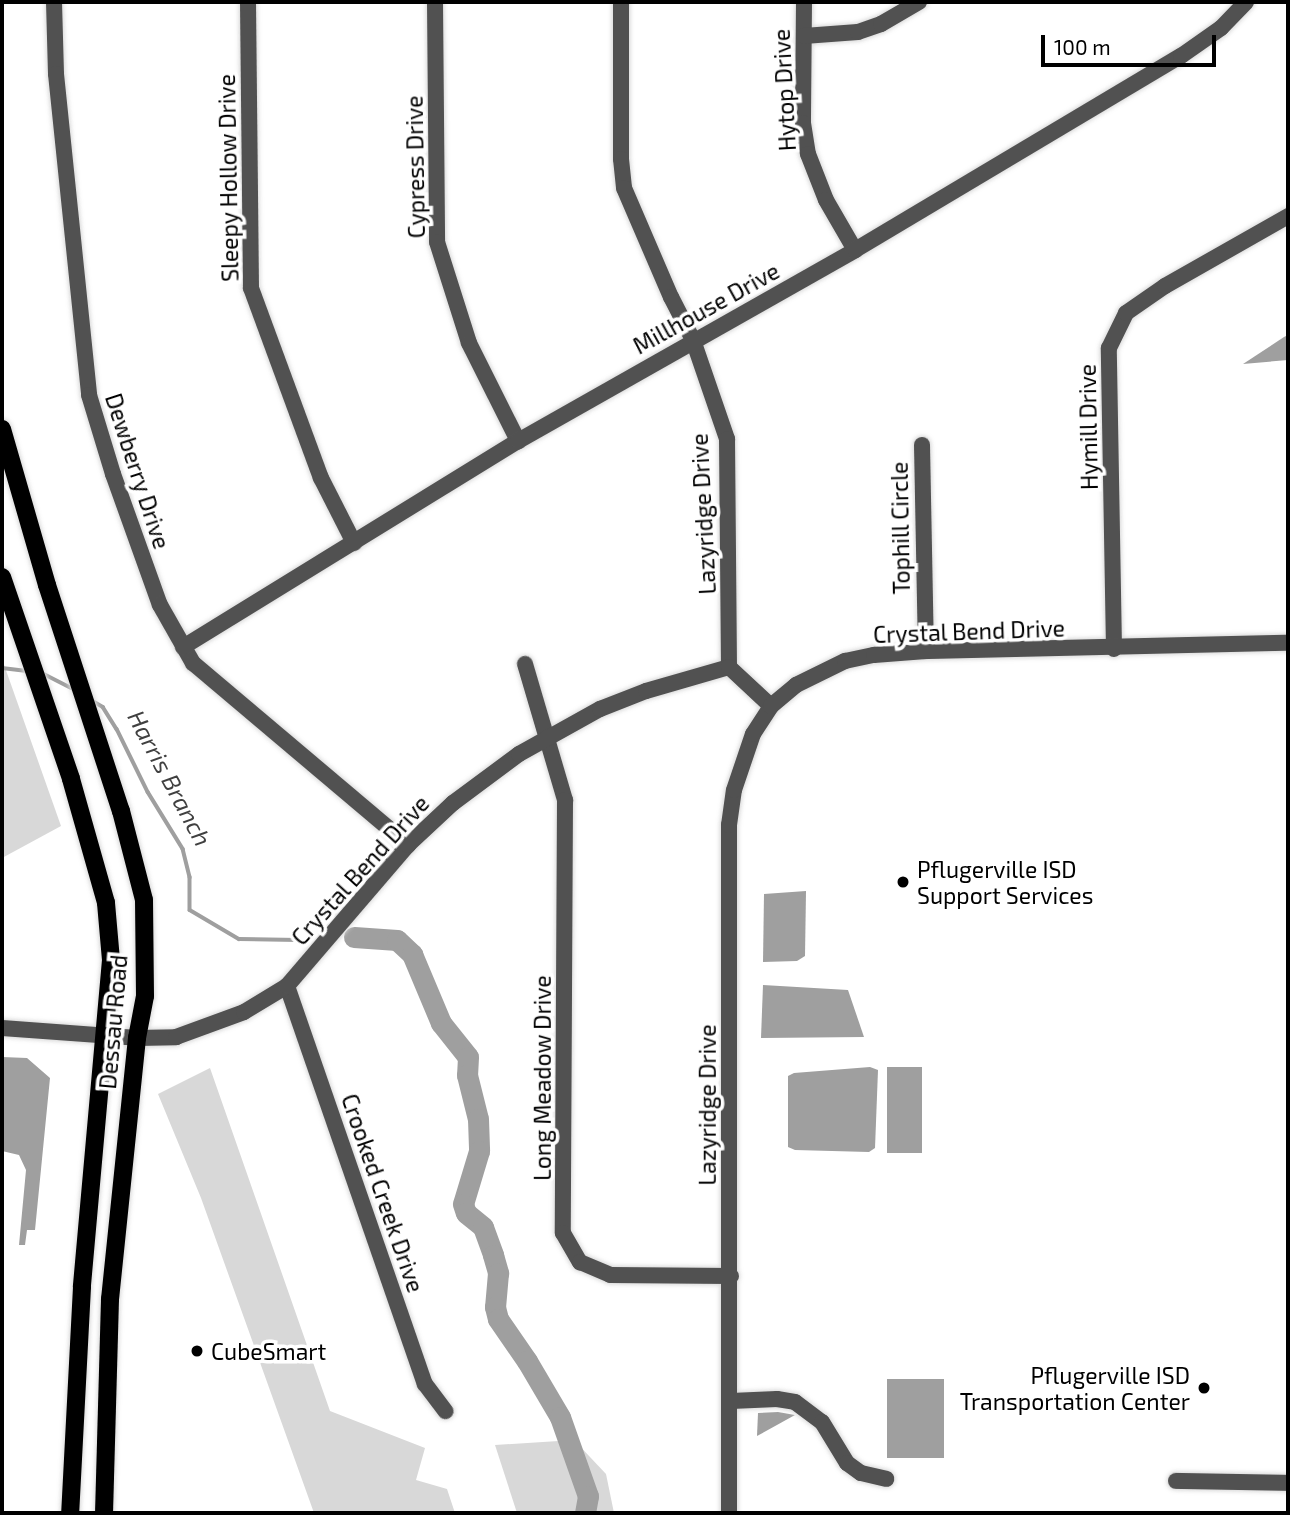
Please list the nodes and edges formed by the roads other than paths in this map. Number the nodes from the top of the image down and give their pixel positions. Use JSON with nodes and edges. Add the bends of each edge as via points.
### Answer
{"nodes":[{"id":1,"x":54,"y":2,"type":"edge"},
{"id":2,"x":248,"y":2,"type":"edge"},
{"id":3,"x":435,"y":2,"type":"edge"},
{"id":4,"x":621,"y":2,"type":"edge"},
{"id":5,"x":804,"y":2,"type":"edge"},
{"id":6,"x":919,"y":2,"type":"edge"},
{"id":7,"x":1246,"y":2,"type":"edge"},
{"id":8,"x":804,"y":36,"type":"junction"},
{"id":9,"x":1288,"y":216,"type":"edge"},
{"id":10,"x":855,"y":250,"type":"junction"},
{"id":11,"x":693,"y":340,"type":"junction"},
{"id":12,"x":2,"y":429,"type":"edge"},
{"id":13,"x":518,"y":441,"type":"junction"},
{"id":14,"x":922,"y":445,"type":"dead end"},
{"id":15,"x":354,"y":543,"type":"junction"},
{"id":16,"x":3,"y":583,"type":"edge"},
{"id":17,"x":1288,"y":643,"type":"edge"},
{"id":18,"x":183,"y":647,"type":"junction"},
{"id":19,"x":1114,"y":649,"type":"junction"},
{"id":20,"x":926,"y":651,"type":"junction"},
{"id":21,"x":525,"y":664,"type":"dead end"},
{"id":22,"x":729,"y":667,"type":"junction"},
{"id":23,"x":771,"y":706,"type":"junction"},
{"id":24,"x":548,"y":738,"type":"junction"},
{"id":25,"x":408,"y":845,"type":"junction"},
{"id":26,"x":287,"y":986,"type":"junction"},
{"id":27,"x":2,"y":1028,"type":"edge"},
{"id":28,"x":104,"y":1036,"type":"junction"},
{"id":29,"x":137,"y":1038,"type":"junction"},
{"id":30,"x":731,"y":1276,"type":"junction"},
{"id":31,"x":731,"y":1401,"type":"junction"},
{"id":32,"x":445,"y":1411,"type":"dead end"},
{"id":33,"x":887,"y":1479,"type":"dead end"},
{"id":34,"x":1176,"y":1481,"type":"dead end"},
{"id":35,"x":1288,"y":1483,"type":"edge"},
{"id":36,"x":69,"y":1513,"type":"edge"},
{"id":37,"x":104,"y":1513,"type":"edge"},
{"id":38,"x":729,"y":1513,"type":"edge"}],
"edges":[{"from":1,"to":18,"type":"street","name":"Dewberry Drive","via":[[56,74],[89,395],[139,551]]},
{"from":2,"to":15,"type":"street","name":"Sleepy Hollow Drive","via":[[251,288],[321,478]]},
{"from":3,"to":13,"type":"street","name":"Cypress Drive","via":[[437,242],[470,343]]},
{"from":4,"to":11,"type":"street","name":"Lazyridge Drive","via":[[624,188]]},
{"from":5,"to":8,"type":"street","name":"Hytop Drive"},
{"from":6,"to":8,"type":"street","via":[[858,33]]},
{"from":7,"to":10,"type":"street","name":"Millhouse Drive","via":[[1221,28],[1181,56]]},
{"from":8,"to":10,"type":"street","name":"Hytop Drive","via":[[803,123],[808,154],[822,191]]},
{"from":9,"to":19,"type":"street","name":"Hymill Drive","via":[[1126,313],[1109,348]]},
{"from":10,"to":11,"type":"street","name":"Millhouse Drive"},
{"from":11,"to":13,"type":"street","name":"Millhouse Drive"},
{"from":11,"to":22,"type":"street","name":"Lazyridge Drive","via":[[727,439]]},
{"from":12,"to":29,"type":"main road","name":"Dessau Road","via":[[121,811],[144,904],[145,996]]},
{"from":13,"to":15,"type":"street","name":"Millhouse Drive"},
{"from":14,"to":20,"type":"street","name":"Tophill Circle"},
{"from":15,"to":18,"type":"street","name":"Millhouse Drive"},
{"from":16,"to":28,"type":"main road","name":"Dessau Road","via":[[106,903],[111,960]]},
{"from":17,"to":19,"type":"street","name":"Crystal Bend Drive"},
{"from":18,"to":25,"type":"street","name":"Dewberry Drive","via":[[210,678]]},
{"from":19,"to":20,"type":"street","name":"Crystal Bend Drive"},
{"from":20,"to":23,"type":"street","name":"Crystal Bend Drive","via":[[845,662],[817,673]]},
{"from":21,"to":24,"type":"street","name":"Long Meadow Drive"},
{"from":22,"to":23,"type":"street"},
{"from":22,"to":24,"type":"street","name":"Crystal Bend Drive","via":[[600,709]]},
{"from":23,"to":30,"type":"street","name":"Lazyridge Drive","via":[[742,761],[730,825]]},
{"from":24,"to":25,"type":"street","name":"Crystal Bend Drive","via":[[485,777]]},
{"from":24,"to":30,"type":"street","name":"Long Meadow Drive","via":[[565,800],[563,1233],[580,1262],[610,1275]]},
{"from":25,"to":26,"type":"street","name":"Crystal Bend Drive"},
{"from":26,"to":29,"type":"street","name":"Crystal Bend Drive","via":[[244,1012],[188,1033]]},
{"from":26,"to":32,"type":"street","name":"Crooked Creek Drive","via":[[425,1384]]},
{"from":27,"to":28,"type":"street","name":"Crystal Bend Drive"},
{"from":28,"to":29,"type":"street","name":"Crystal Bend Drive"},
{"from":28,"to":36,"type":"main road","name":"Dessau Road","via":[[82,1287]]},
{"from":29,"to":37,"type":"main road","name":"Dessau Road","via":[[110,1299]]},
{"from":30,"to":31,"type":"street","name":"Lazyridge Drive"},
{"from":31,"to":33,"type":"street","via":[[794,1402],[822,1422],[847,1463],[861,1473]]},
{"from":31,"to":38,"type":"street","name":"Lazyridge Drive"},
{"from":34,"to":35,"type":"street"}]}
